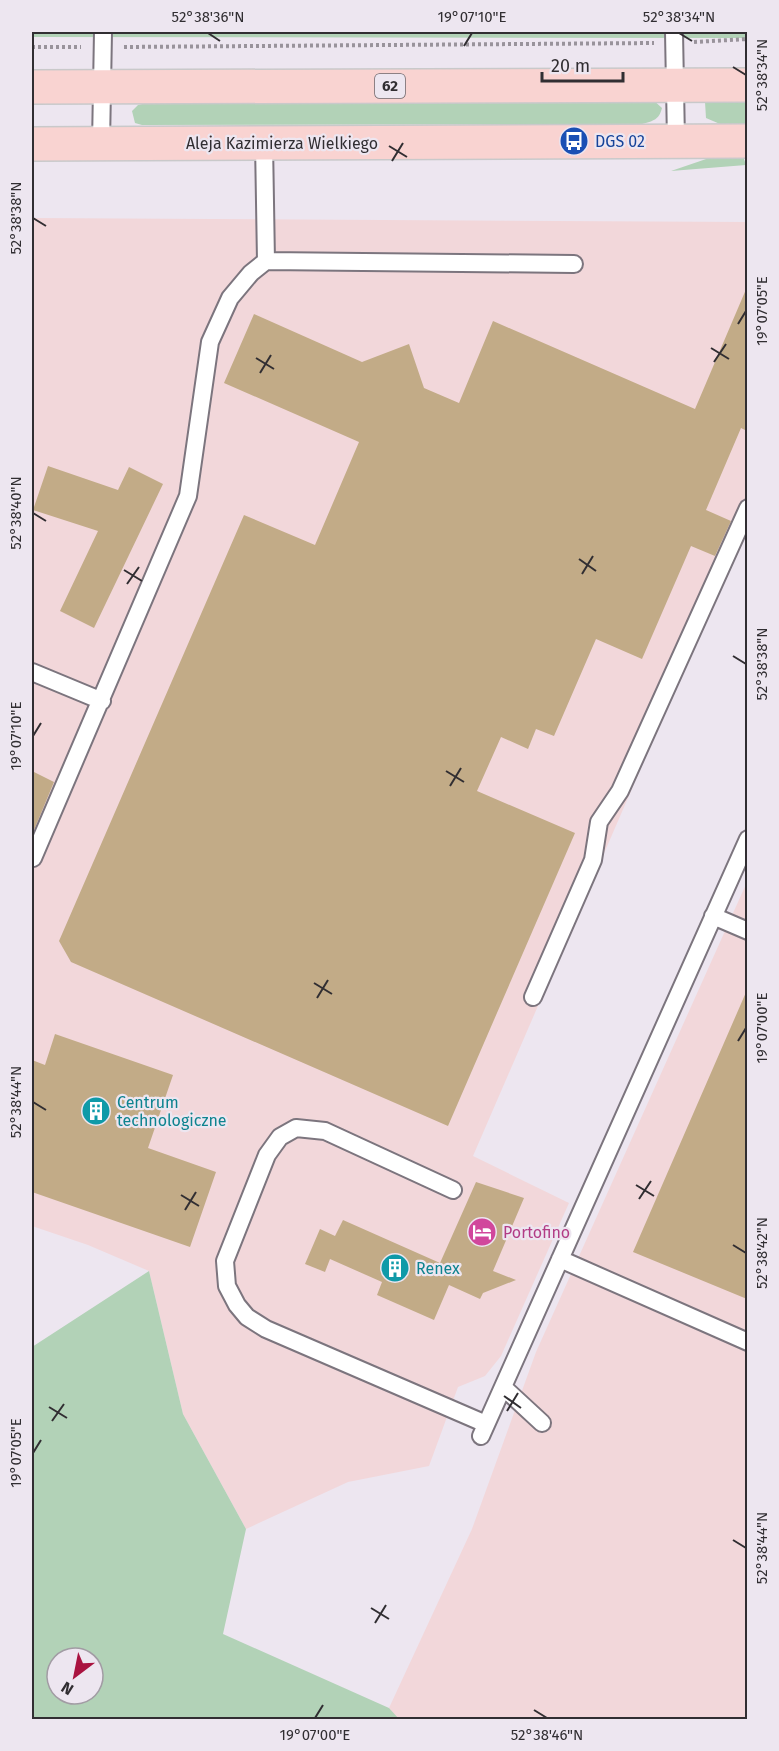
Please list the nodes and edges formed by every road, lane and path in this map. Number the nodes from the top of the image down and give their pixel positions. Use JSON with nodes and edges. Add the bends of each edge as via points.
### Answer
{"nodes":[{"id":1,"x":674,"y":37,"type":"edge"},
{"id":2,"x":103,"y":39,"type":"edge"},
{"id":3,"x":747,"y":39,"type":"edge"},
{"id":4,"x":32,"y":47,"type":"edge"},
{"id":5,"x":675,"y":85,"type":"junction"},
{"id":6,"x":747,"y":85,"type":"edge"},
{"id":7,"x":32,"y":87,"type":"edge"},
{"id":8,"x":101,"y":87,"type":"junction"},
{"id":9,"x":676,"y":141,"type":"junction"},
{"id":10,"x":747,"y":141,"type":"edge"},
{"id":11,"x":264,"y":143,"type":"junction"},
{"id":12,"x":32,"y":144,"type":"edge"},
{"id":13,"x":101,"y":144,"type":"junction"},
{"id":14,"x":266,"y":261,"type":"junction"},
{"id":15,"x":574,"y":264,"type":"dead end"},
{"id":16,"x":747,"y":508,"type":"edge"},
{"id":17,"x":32,"y":672,"type":"edge"},
{"id":18,"x":102,"y":701,"type":"junction"},
{"id":19,"x":747,"y":839,"type":"edge"},
{"id":20,"x":33,"y":858,"type":"edge"},
{"id":21,"x":713,"y":916,"type":"junction"},
{"id":22,"x":747,"y":931,"type":"edge"},
{"id":23,"x":533,"y":997,"type":"dead end"},
{"id":24,"x":453,"y":1190,"type":"dead end"},
{"id":25,"x":560,"y":1258,"type":"junction"},
{"id":26,"x":747,"y":1342,"type":"edge"},
{"id":27,"x":502,"y":1388,"type":"junction"},
{"id":28,"x":542,"y":1423,"type":"dead end"}],
"edges":[{"from":1,"to":2,"type":"path"},
{"from":1,"to":3,"type":"path"},
{"from":1,"to":5,"type":"lane"},
{"from":2,"to":4,"type":"path"},
{"from":2,"to":8,"type":"lane"},
{"from":5,"to":6,"type":"main road","number":"62"},
{"from":5,"to":8,"type":"main road","number":"62"},
{"from":5,"to":9,"type":"lane"},
{"from":7,"to":8,"type":"main road","number":"62"},
{"from":8,"to":13,"type":"lane"},
{"from":9,"to":10,"type":"main road","name":"Aleja Kazimierza Wielkiego"},
{"from":9,"to":11,"type":"main road","name":"Aleja Kazimierza Wielkiego"},
{"from":11,"to":13,"type":"main road","name":"Aleja Kazimierza Wielkiego"},
{"from":11,"to":14,"type":"lane"},
{"from":12,"to":13,"type":"main road","name":"Aleja Kazimierza Wielkiego"},
{"from":14,"to":15,"type":"lane"},
{"from":14,"to":18,"type":"lane","via":[[230,298],[210,342],[188,496]]},
{"from":16,"to":23,"type":"lane","via":[[620,791],[599,822],[593,860]]},
{"from":17,"to":18,"type":"lane"},
{"from":18,"to":20,"type":"lane"},
{"from":19,"to":21,"type":"lane"},
{"from":21,"to":22,"type":"lane"},
{"from":21,"to":25,"type":"lane"},
{"from":24,"to":27,"type":"lane","via":[[325,1131],[296,1128],[280,1137],[267,1155],[225,1261],[226,1286],[247,1317],[266,1329],[484,1430]]},
{"from":25,"to":26,"type":"lane"},
{"from":25,"to":27,"type":"lane"},
{"from":27,"to":28,"type":"lane"}]}
